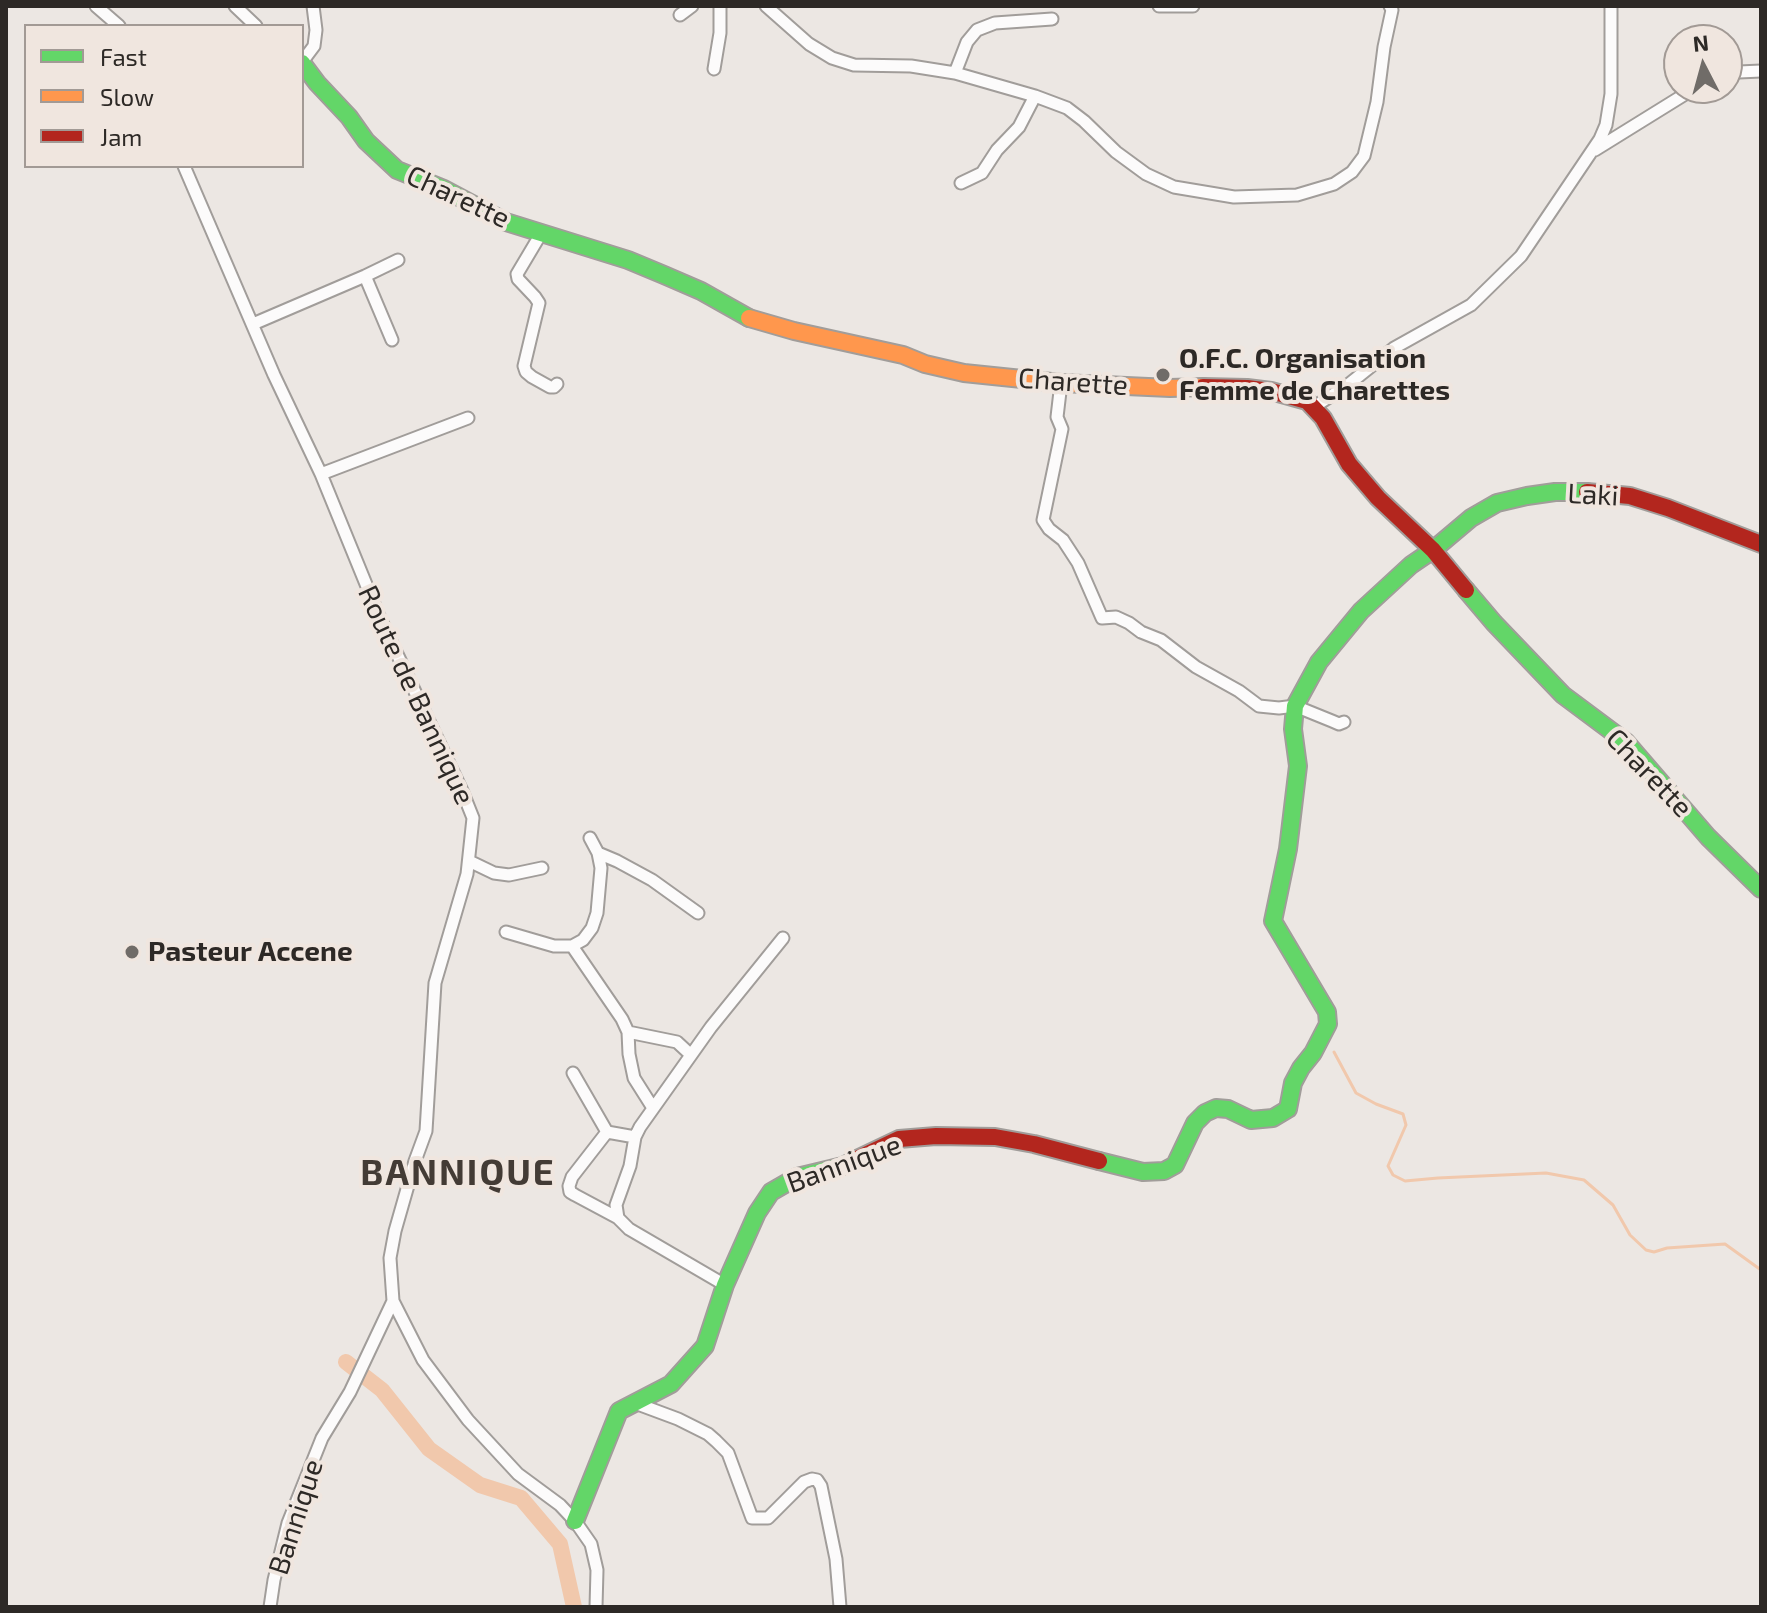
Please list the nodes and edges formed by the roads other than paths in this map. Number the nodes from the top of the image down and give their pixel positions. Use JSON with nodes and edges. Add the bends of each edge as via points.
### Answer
{"nodes":[{"id":1,"x":96,"y":6,"type":"edge"},
{"id":2,"x":235,"y":6,"type":"edge"},
{"id":3,"x":313,"y":6,"type":"edge"},
{"id":4,"x":692,"y":6,"type":"edge"},
{"id":5,"x":720,"y":6,"type":"edge"},
{"id":6,"x":766,"y":6,"type":"edge"},
{"id":7,"x":1159,"y":6,"type":"edge"},
{"id":8,"x":1193,"y":6,"type":"edge"},
{"id":9,"x":1393,"y":6,"type":"edge"},
{"id":10,"x":1611,"y":6,"type":"edge"},
{"id":11,"x":680,"y":15,"type":"dead end"},
{"id":12,"x":1052,"y":19,"type":"dead end"},
{"id":13,"x":117,"y":24,"type":"edge"},
{"id":14,"x":254,"y":24,"type":"edge"},
{"id":15,"x":304,"y":60,"type":"edge"},
{"id":16,"x":304,"y":66,"type":"edge"},
{"id":17,"x":714,"y":69,"type":"dead end"},
{"id":18,"x":955,"y":73,"type":"junction"},
{"id":19,"x":1035,"y":96,"type":"junction"},
{"id":20,"x":1670,"y":104,"type":"edge"},
{"id":21,"x":1591,"y":152,"type":"junction"},
{"id":22,"x":185,"y":168,"type":"edge"},
{"id":23,"x":961,"y":183,"type":"dead end"},
{"id":24,"x":542,"y":232,"type":"junction"},
{"id":25,"x":398,"y":260,"type":"dead end"},
{"id":26,"x":365,"y":276,"type":"junction"},
{"id":27,"x":253,"y":324,"type":"junction"},
{"id":28,"x":392,"y":340,"type":"dead end"},
{"id":29,"x":1061,"y":383,"type":"junction"},
{"id":30,"x":557,"y":384,"type":"dead end"},
{"id":31,"x":1314,"y":407,"type":"junction"},
{"id":32,"x":468,"y":418,"type":"dead end"},
{"id":33,"x":321,"y":474,"type":"junction"},
{"id":34,"x":1761,"y":544,"type":"edge"},
{"id":35,"x":1433,"y":550,"type":"junction"},
{"id":36,"x":1295,"y":706,"type":"junction"},
{"id":37,"x":1344,"y":722,"type":"dead end"},
{"id":38,"x":590,"y":838,"type":"dead end"},
{"id":39,"x":598,"y":853,"type":"junction"},
{"id":40,"x":469,"y":861,"type":"junction"},
{"id":41,"x":538,"y":868,"type":"dead end"},
{"id":42,"x":1761,"y":889,"type":"edge"},
{"id":43,"x":698,"y":913,"type":"dead end"},
{"id":44,"x":506,"y":932,"type":"dead end"},
{"id":45,"x":783,"y":938,"type":"dead end"},
{"id":46,"x":572,"y":946,"type":"junction"},
{"id":47,"x":628,"y":1032,"type":"junction"},
{"id":48,"x":691,"y":1055,"type":"junction"},
{"id":49,"x":573,"y":1073,"type":"dead end"},
{"id":50,"x":653,"y":1108,"type":"junction"},
{"id":51,"x":607,"y":1132,"type":"junction"},
{"id":52,"x":635,"y":1137,"type":"junction"},
{"id":53,"x":618,"y":1218,"type":"junction"},
{"id":54,"x":725,"y":1285,"type":"junction"},
{"id":55,"x":393,"y":1301,"type":"junction"},
{"id":56,"x":635,"y":1403,"type":"junction"},
{"id":57,"x":575,"y":1521,"type":"junction"},
{"id":58,"x":270,"y":1607,"type":"edge"},
{"id":59,"x":596,"y":1607,"type":"edge"},
{"id":60,"x":840,"y":1607,"type":"edge"}],
"edges":[{"from":1,"to":13,"type":"street"},
{"from":2,"to":14,"type":"street"},
{"from":3,"to":15,"type":"street","via":[[314,46]]},
{"from":4,"to":11,"type":"street"},
{"from":5,"to":17,"type":"street"},
{"from":6,"to":18,"type":"street","via":[[832,58],[854,65]]},
{"from":7,"to":8,"type":"street"},
{"from":9,"to":19,"type":"street","via":[[1364,156],[1334,184],[1297,195],[1234,197],[1174,187],[1116,152],[1067,108]]},
{"from":10,"to":21,"type":"street","via":[[1611,94],[1606,125]]},
{"from":12,"to":18,"type":"street","via":[[995,23],[977,30]]},
{"from":16,"to":24,"type":"street","name":"Charette","via":[[397,170],[506,222]]},
{"from":18,"to":19,"type":"street"},
{"from":19,"to":23,"type":"street","via":[[1019,127],[982,173]]},
{"from":20,"to":21,"type":"street"},
{"from":21,"to":31,"type":"street","via":[[1521,256],[1482,295],[1394,348]]},
{"from":22,"to":27,"type":"street","name":"Route de Bannique"},
{"from":24,"to":29,"type":"street","name":"Charette","via":[[664,275],[750,319],[964,373]]},
{"from":24,"to":30,"type":"street","via":[[517,274],[539,303],[524,366],[550,387]]},
{"from":25,"to":26,"type":"street"},
{"from":26,"to":27,"type":"street"},
{"from":26,"to":28,"type":"street"},
{"from":27,"to":33,"type":"street","name":"Route de Bannique"},
{"from":29,"to":31,"type":"street","name":"Charette","via":[[1247,388],[1294,396]]},
{"from":29,"to":36,"type":"street","via":[[1057,417],[1062,429],[1043,520],[1078,563],[1102,618],[1116,617],[1161,640],[1259,706]]},
{"from":31,"to":35,"type":"street","name":"Charette","via":[[1349,464]]},
{"from":32,"to":33,"type":"street"},
{"from":33,"to":40,"type":"street","name":"Route de Bannique","via":[[379,616],[473,818]]},
{"from":34,"to":35,"type":"street","name":"Laki","via":[[1630,496],[1555,492],[1497,503]]},
{"from":35,"to":36,"type":"street","name":"Laki","via":[[1361,611],[1319,662]]},
{"from":35,"to":42,"type":"street","name":"Charette","via":[[1553,685],[1626,742]]},
{"from":36,"to":37,"type":"street"},
{"from":36,"to":54,"type":"street","name":"Bannique","via":[[1298,766],[1273,921],[1327,1012],[1328,1024],[1293,1083],[1288,1109],[1273,1118],[1251,1120],[1228,1109],[1205,1113],[1175,1165],[1154,1173],[995,1137],[899,1139],[771,1192]]},
{"from":38,"to":39,"type":"street"},
{"from":39,"to":43,"type":"street","via":[[652,880]]},
{"from":39,"to":46,"type":"street","via":[[597,913],[583,940]]},
{"from":40,"to":41,"type":"street","via":[[509,875]]},
{"from":40,"to":55,"type":"street","name":"Route de Bannique","via":[[435,983],[426,1131],[395,1231],[390,1258]]},
{"from":44,"to":46,"type":"street"},
{"from":45,"to":48,"type":"street"},
{"from":46,"to":47,"type":"street"},
{"from":47,"to":48,"type":"street","via":[[677,1042]]},
{"from":47,"to":50,"type":"street","via":[[634,1078]]},
{"from":48,"to":50,"type":"street"},
{"from":49,"to":51,"type":"street"},
{"from":50,"to":52,"type":"street"},
{"from":51,"to":52,"type":"street"},
{"from":51,"to":53,"type":"street","via":[[569,1186],[570,1192]]},
{"from":52,"to":53,"type":"street","via":[[616,1205]]},
{"from":53,"to":54,"type":"street"},
{"from":54,"to":56,"type":"street","name":"Bannique","via":[[696,1358],[671,1384]]},
{"from":55,"to":57,"type":"street","name":"Route de Bannique","via":[[423,1360],[468,1420],[518,1474]]},
{"from":55,"to":58,"type":"street","name":"Bannique","via":[[322,1438],[288,1523]]},
{"from":56,"to":57,"type":"street","name":"Bannique","via":[[619,1411]]},
{"from":56,"to":60,"type":"street","via":[[716,1441],[728,1453],[752,1518],[768,1518],[804,1482],[817,1480],[836,1559]]},
{"from":57,"to":59,"type":"street","name":"Route de Bannique","via":[[591,1544]]}]}
